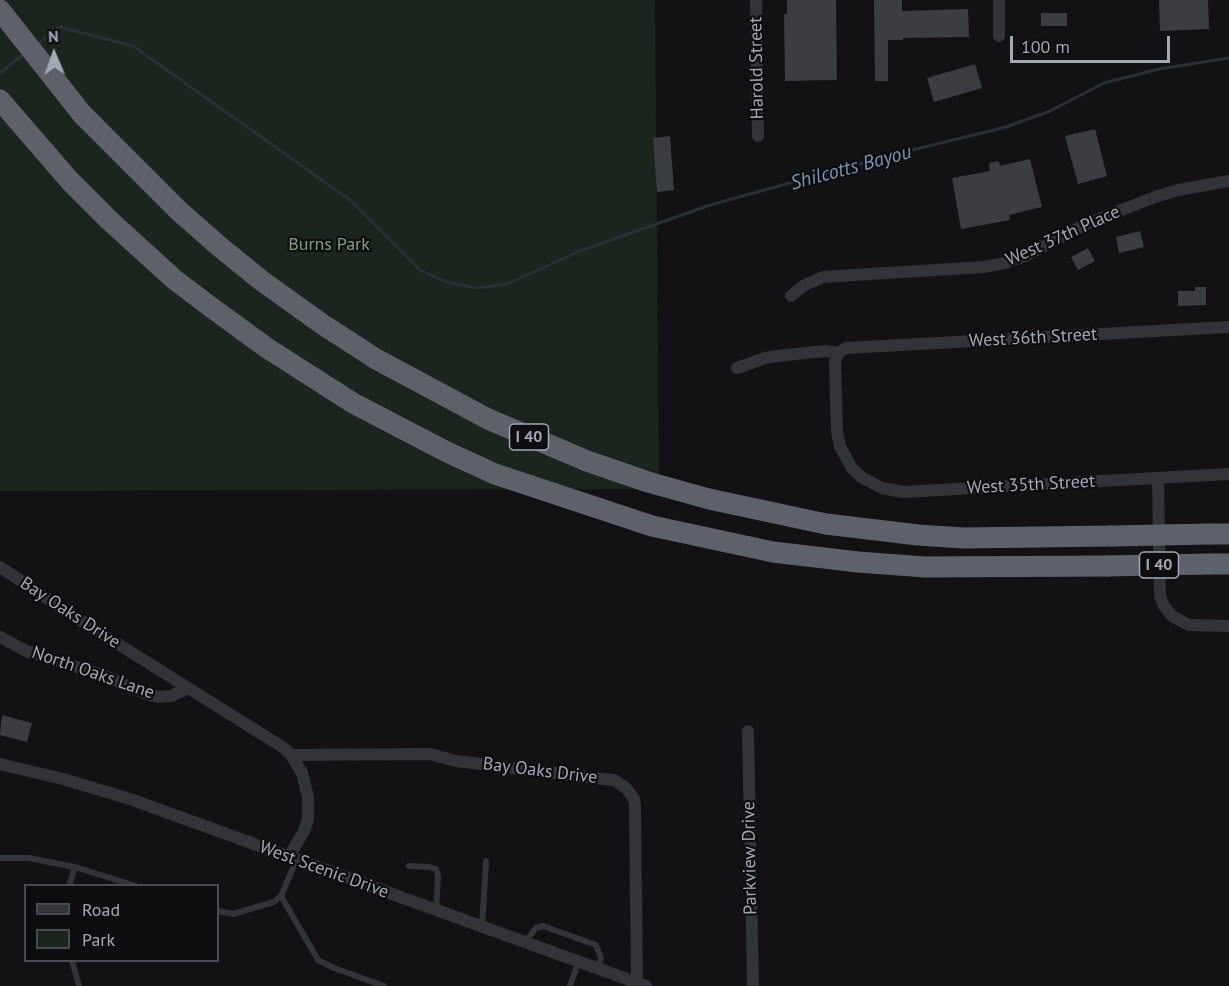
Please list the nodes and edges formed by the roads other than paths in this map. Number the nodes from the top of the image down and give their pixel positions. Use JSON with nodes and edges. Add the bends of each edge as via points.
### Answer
{"nodes":[{"id":1,"x":756,"y":0,"type":"edge"},
{"id":2,"x":999,"y":0,"type":"edge"},
{"id":3,"x":4,"y":16,"type":"edge"},
{"id":4,"x":999,"y":36,"type":"dead end"},
{"id":5,"x":6,"y":107,"type":"edge"},
{"id":6,"x":758,"y":136,"type":"dead end"},
{"id":7,"x":1229,"y":181,"type":"edge"},
{"id":8,"x":791,"y":296,"type":"dead end"},
{"id":9,"x":1229,"y":327,"type":"edge"},
{"id":10,"x":838,"y":353,"type":"junction"},
{"id":11,"x":737,"y":368,"type":"dead end"},
{"id":12,"x":1229,"y":474,"type":"edge"},
{"id":13,"x":1158,"y":478,"type":"junction"},
{"id":14,"x":1219,"y":534,"type":"edge"},
{"id":15,"x":1219,"y":564,"type":"edge"},
{"id":16,"x":0,"y":567,"type":"edge"},
{"id":17,"x":1229,"y":626,"type":"edge"},
{"id":18,"x":0,"y":637,"type":"edge"},
{"id":19,"x":188,"y":688,"type":"junction"},
{"id":20,"x":748,"y":731,"type":"dead end"},
{"id":21,"x":291,"y":755,"type":"junction"},
{"id":22,"x":0,"y":764,"type":"edge"},
{"id":23,"x":0,"y":858,"type":"edge"},
{"id":24,"x":292,"y":859,"type":"junction"},
{"id":25,"x":486,"y":861,"type":"dead end"},
{"id":26,"x":409,"y":866,"type":"dead end"},
{"id":27,"x":75,"y":867,"type":"junction"},
{"id":28,"x":69,"y":884,"type":"edge"},
{"id":29,"x":133,"y":884,"type":"edge"},
{"id":30,"x":281,"y":896,"type":"junction"},
{"id":31,"x":219,"y":911,"type":"edge"},
{"id":32,"x":436,"y":911,"type":"junction"},
{"id":33,"x":482,"y":928,"type":"junction"},
{"id":34,"x":524,"y":943,"type":"junction"},
{"id":35,"x":73,"y":962,"type":"edge"},
{"id":36,"x":578,"y":963,"type":"junction"},
{"id":37,"x":597,"y":969,"type":"junction"},
{"id":38,"x":641,"y":984,"type":"edge"},
{"id":39,"x":79,"y":986,"type":"edge"},
{"id":40,"x":384,"y":986,"type":"edge"},
{"id":41,"x":570,"y":986,"type":"edge"},
{"id":42,"x":753,"y":986,"type":"edge"}],
"edges":[{"from":1,"to":6,"type":"street","name":"Harold Street"},
{"from":2,"to":4,"type":"street"},
{"from":3,"to":14,"type":"highway","number":"I 40","bridge":true,"via":[[90,123],[180,211],[262,281],[408,378],[542,443],[680,492],[826,524],[964,538]]},
{"from":5,"to":15,"type":"highway","number":"I 40","bridge":true,"via":[[108,220],[212,308],[353,403],[495,474],[652,526],[772,552],[926,567]]},
{"from":7,"to":8,"type":"street","name":"West 37th Place","via":[[1155,197],[1005,263],[823,277]]},
{"from":9,"to":10,"type":"street","name":"West 36th Street","via":[[846,348]]},
{"from":10,"to":11,"type":"street","name":"West 36th Street","via":[[777,356]]},
{"from":10,"to":13,"type":"street","name":"West 35th Street","via":[[835,362],[840,446],[856,472],[882,488],[903,492]]},
{"from":12,"to":13,"type":"street","name":"West 35th Street"},
{"from":13,"to":17,"type":"street","via":[[1160,596],[1164,606],[1172,616],[1189,625]]},
{"from":16,"to":19,"type":"street","name":"Bay Oaks Drive"},
{"from":18,"to":19,"type":"street","name":"North Oaks Lane","via":[[26,651],[105,676],[149,695],[171,696]]},
{"from":19,"to":21,"type":"street","name":"Bay Oaks Drive"},
{"from":20,"to":42,"type":"street","name":"Parkview Drive"},
{"from":21,"to":24,"type":"street","name":"Bay Oaks Drive","via":[[305,782],[309,805],[304,831]]},
{"from":21,"to":38,"type":"street","name":"Bay Oaks Drive","via":[[430,754],[456,761],[614,780],[626,788],[635,806]]},
{"from":22,"to":24,"type":"street","name":"West Scenic Drive","via":[[130,800]]},
{"from":23,"to":27,"type":"lane","via":[[29,858]]},
{"from":24,"to":30,"type":"lane"},
{"from":24,"to":32,"type":"street","name":"West Scenic Drive"},
{"from":25,"to":33,"type":"lane"},
{"from":26,"to":32,"type":"lane","via":[[436,869]]},
{"from":27,"to":28,"type":"lane"},
{"from":27,"to":29,"type":"lane"},
{"from":30,"to":31,"type":"lane","via":[[274,902],[233,914]]},
{"from":30,"to":40,"type":"lane","via":[[318,960]]},
{"from":32,"to":33,"type":"street","name":"West Scenic Drive"},
{"from":33,"to":34,"type":"street","name":"West Scenic Drive"},
{"from":34,"to":36,"type":"street","name":"West Scenic Drive"},
{"from":34,"to":37,"type":"lane","via":[[536,928],[543,926],[586,941],[599,950]]},
{"from":35,"to":39,"type":"lane"},
{"from":36,"to":37,"type":"street","name":"West Scenic Drive"},
{"from":36,"to":41,"type":"lane"},
{"from":37,"to":38,"type":"street","name":"West Scenic Drive"}]}
